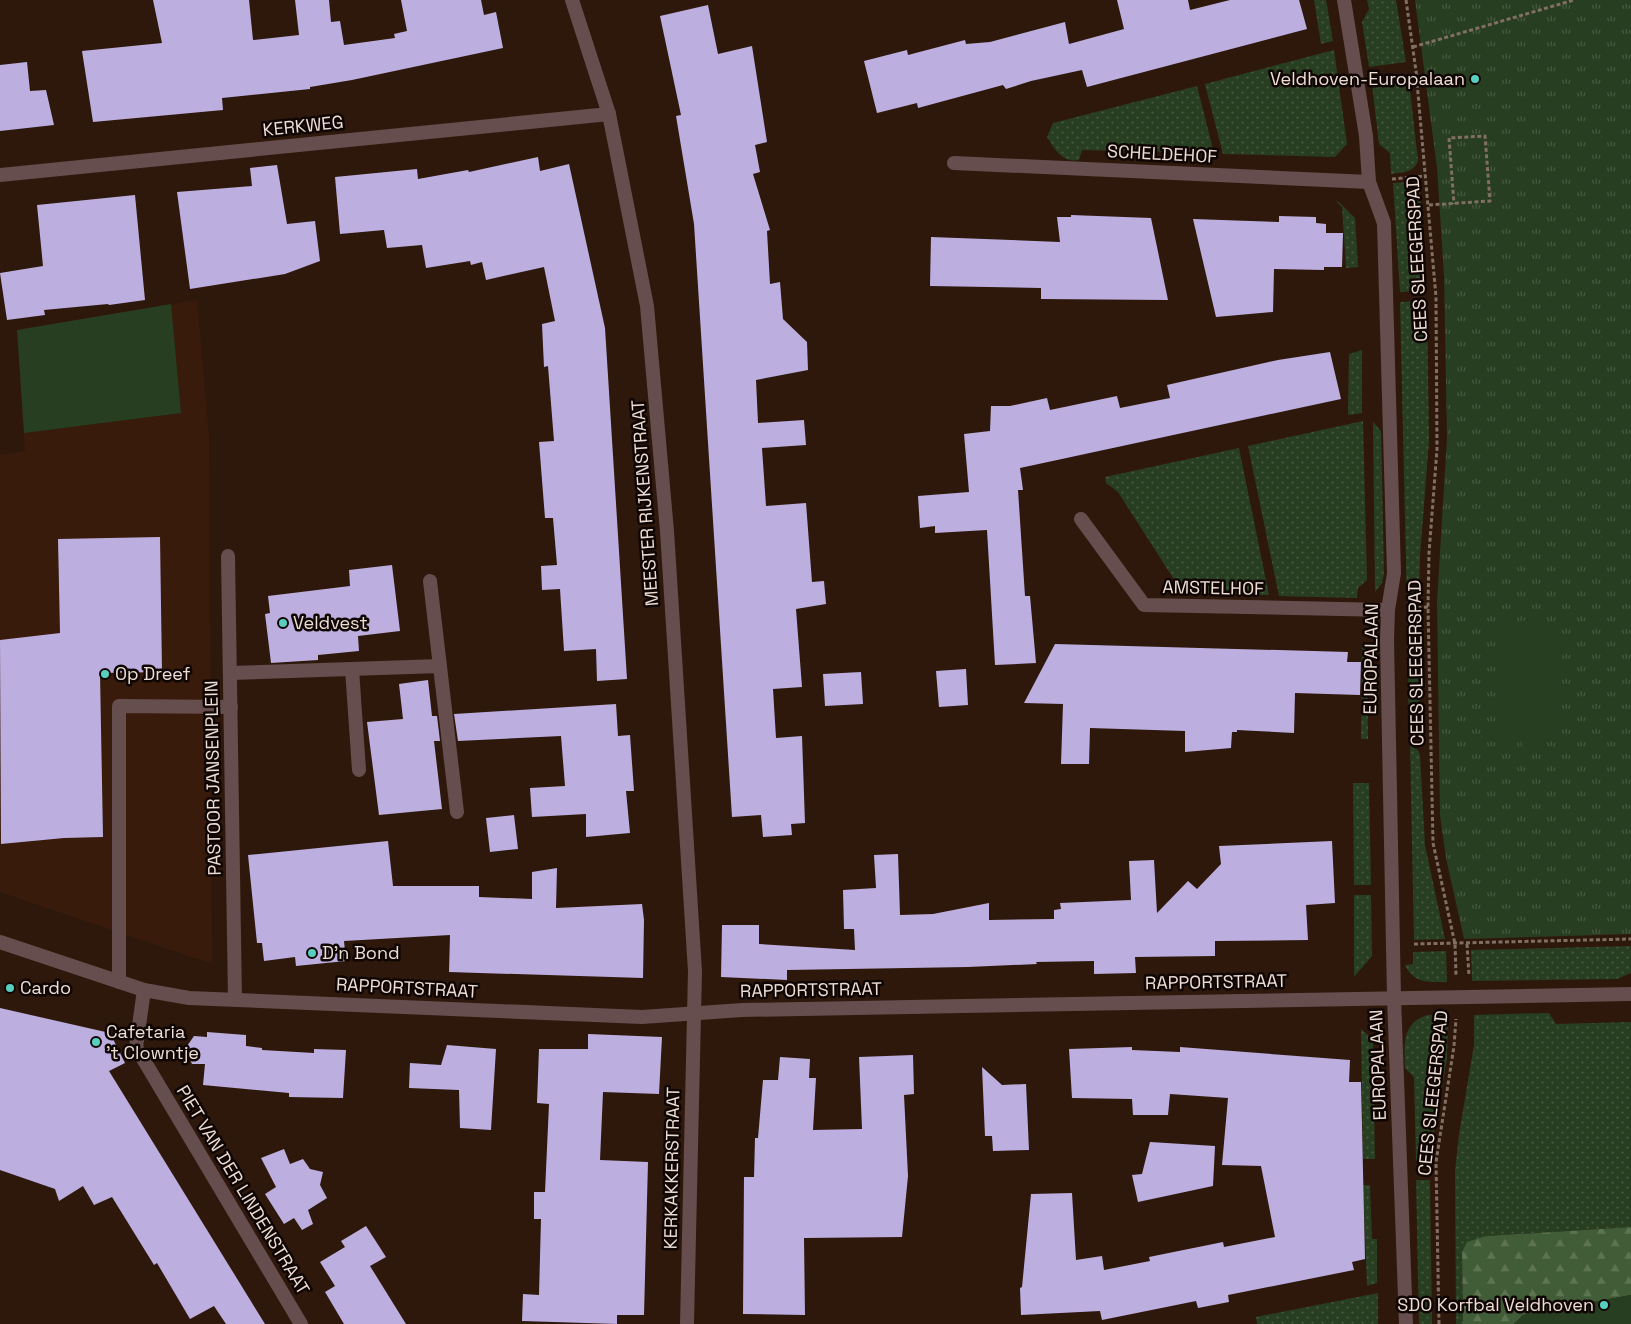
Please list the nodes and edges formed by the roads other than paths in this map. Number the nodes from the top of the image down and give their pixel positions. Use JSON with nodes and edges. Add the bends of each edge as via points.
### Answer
{"nodes":[{"id":1,"x":572,"y":0,"type":"edge"},
{"id":2,"x":1344,"y":0,"type":"edge"},
{"id":3,"x":609,"y":114,"type":"junction"},
{"id":4,"x":954,"y":163,"type":"dead end"},
{"id":5,"x":0,"y":175,"type":"edge"},
{"id":6,"x":1369,"y":182,"type":"junction"},
{"id":7,"x":1082,"y":519,"type":"dead end"},
{"id":8,"x":228,"y":556,"type":"dead end"},
{"id":9,"x":430,"y":581,"type":"dead end"},
{"id":10,"x":1388,"y":610,"type":"junction"},
{"id":11,"x":440,"y":666,"type":"junction"},
{"id":12,"x":352,"y":669,"type":"junction"},
{"id":13,"x":230,"y":673,"type":"junction"},
{"id":14,"x":231,"y":707,"type":"junction"},
{"id":15,"x":359,"y":770,"type":"dead end"},
{"id":16,"x":457,"y":812,"type":"dead end"},
{"id":17,"x":0,"y":942,"type":"edge"},
{"id":18,"x":119,"y":982,"type":"junction"},
{"id":19,"x":144,"y":990,"type":"junction"},
{"id":20,"x":1631,"y":994,"type":"edge"},
{"id":21,"x":1394,"y":998,"type":"junction"},
{"id":22,"x":236,"y":999,"type":"junction"},
{"id":23,"x":695,"y":1013,"type":"junction"},
{"id":24,"x":300,"y":1324,"type":"edge"},
{"id":25,"x":687,"y":1324,"type":"edge"},
{"id":26,"x":1406,"y":1324,"type":"edge"}],
"edges":[{"from":1,"to":3,"type":"street","name":"MEESTER RIJKENSTRAAT"},
{"from":2,"to":6,"type":"street","name":"EUROPALAAN","via":[[1366,136]]},
{"from":3,"to":5,"type":"street","name":"KERKWEG"},
{"from":3,"to":23,"type":"street","name":"MEESTER RIJKENSTRAAT","via":[[647,306],[667,531]]},
{"from":4,"to":6,"type":"street","name":"SCHELDEHOF"},
{"from":6,"to":10,"type":"street","name":"EUROPALAAN","via":[[1384,223],[1394,573]]},
{"from":7,"to":10,"type":"street","name":"AMSTELHOF","via":[[1144,605]]},
{"from":8,"to":13,"type":"street","name":"PASTOOR JANSENPLEIN"},
{"from":9,"to":11,"type":"street"},
{"from":10,"to":21,"type":"street","name":"EUROPALAAN"},
{"from":11,"to":12,"type":"street"},
{"from":11,"to":16,"type":"street"},
{"from":12,"to":13,"type":"street"},
{"from":12,"to":15,"type":"street"},
{"from":13,"to":14,"type":"street","name":"PASTOOR JANSENPLEIN"},
{"from":14,"to":18,"type":"street","via":[[119,706]]},
{"from":14,"to":22,"type":"street","name":"PASTOOR JANSENPLEIN"},
{"from":17,"to":18,"type":"street","name":"RAPPORTSTRAAT"},
{"from":18,"to":19,"type":"street","name":"RAPPORTSTRAAT"},
{"from":19,"to":22,"type":"street","name":"RAPPORTSTRAAT","via":[[189,998]]},
{"from":19,"to":24,"type":"street","name":"PIET VAN DER LINDENSTRAAT","via":[[136,1047]]},
{"from":20,"to":21,"type":"street","name":"RAPPORTSTRAAT"},
{"from":21,"to":23,"type":"street","name":"RAPPORTSTRAAT","via":[[752,1009]]},
{"from":21,"to":26,"type":"street","name":"EUROPALAAN"},
{"from":22,"to":23,"type":"street","name":"RAPPORTSTRAAT","via":[[642,1017]]},
{"from":23,"to":25,"type":"street","name":"KERKAKKERSTRAAT"}]}
